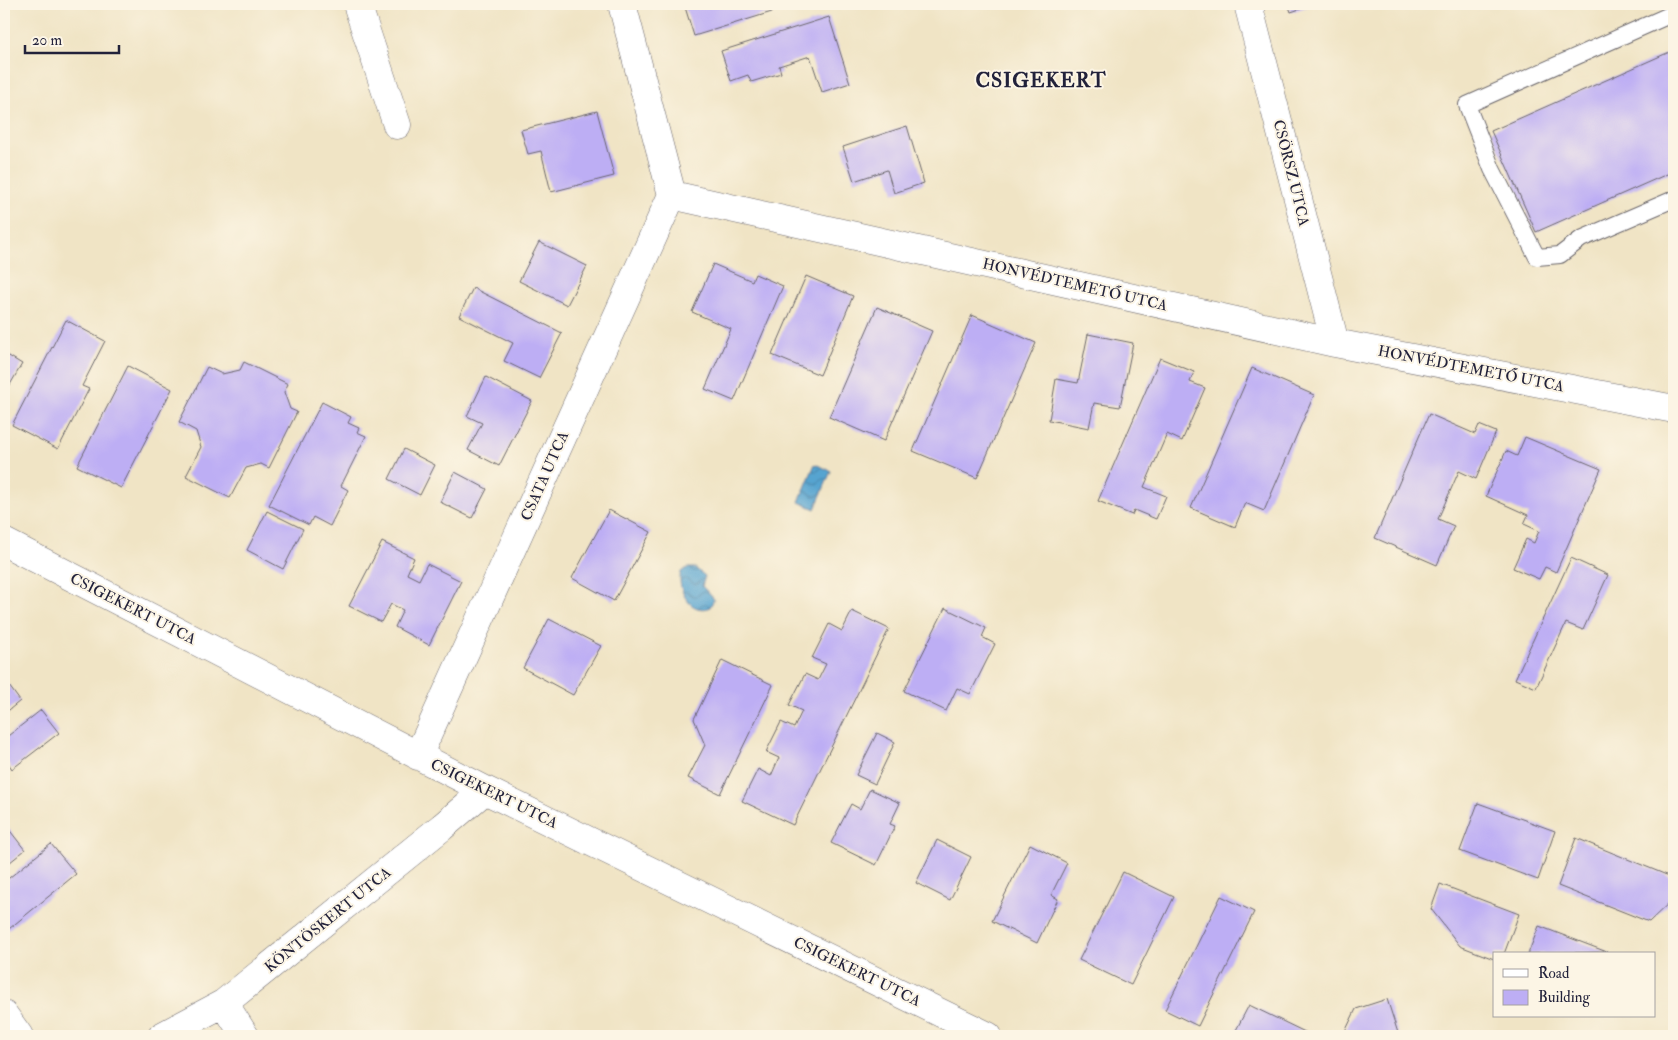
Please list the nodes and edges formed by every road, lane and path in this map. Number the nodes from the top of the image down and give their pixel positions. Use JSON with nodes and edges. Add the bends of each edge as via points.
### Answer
{"nodes":[{"id":1,"x":358,"y":4,"type":"edge"},
{"id":2,"x":622,"y":4,"type":"edge"},
{"id":3,"x":1248,"y":4,"type":"edge"},
{"id":4,"x":1674,"y":13,"type":"edge"},
{"id":5,"x":397,"y":125,"type":"dead end"},
{"id":6,"x":672,"y":196,"type":"junction"},
{"id":7,"x":1674,"y":199,"type":"edge"},
{"id":8,"x":1334,"y":343,"type":"junction"},
{"id":9,"x":1674,"y":409,"type":"edge"},
{"id":10,"x":4,"y":542,"type":"edge"},
{"id":11,"x":418,"y":756,"type":"junction"},
{"id":12,"x":485,"y":790,"type":"junction"},
{"id":13,"x":224,"y":1003,"type":"junction"},
{"id":14,"x":4,"y":1015,"type":"edge"},
{"id":15,"x":19,"y":1036,"type":"edge"},
{"id":16,"x":162,"y":1036,"type":"edge"},
{"id":17,"x":245,"y":1036,"type":"edge"},
{"id":18,"x":988,"y":1036,"type":"edge"}],
"edges":[{"from":1,"to":5,"type":"street"},
{"from":2,"to":6,"type":"street"},
{"from":3,"to":8,"type":"street","name":"CSÖRSZ UTCA"},
{"from":4,"to":7,"type":"lane","via":[[1467,105],[1492,169],[1537,257],[1560,255],[1582,239]]},
{"from":6,"to":8,"type":"street","name":"HONVÉDTEMETŐ UTCA"},
{"from":6,"to":11,"type":"street","name":"CSATA UTCA"},
{"from":8,"to":9,"type":"street","name":"HONVÉDTEMETŐ UTCA"},
{"from":10,"to":11,"type":"street","name":"CSIGEKERT UTCA"},
{"from":11,"to":12,"type":"street","name":"CSIGEKERT UTCA"},
{"from":12,"to":13,"type":"street","name":"KÖNTÖSKERT UTCA"},
{"from":12,"to":18,"type":"street","name":"CSIGEKERT UTCA"},
{"from":13,"to":16,"type":"street","name":"KÖNTÖSKERT UTCA"},
{"from":13,"to":17,"type":"street"},
{"from":14,"to":15,"type":"street"}]}
